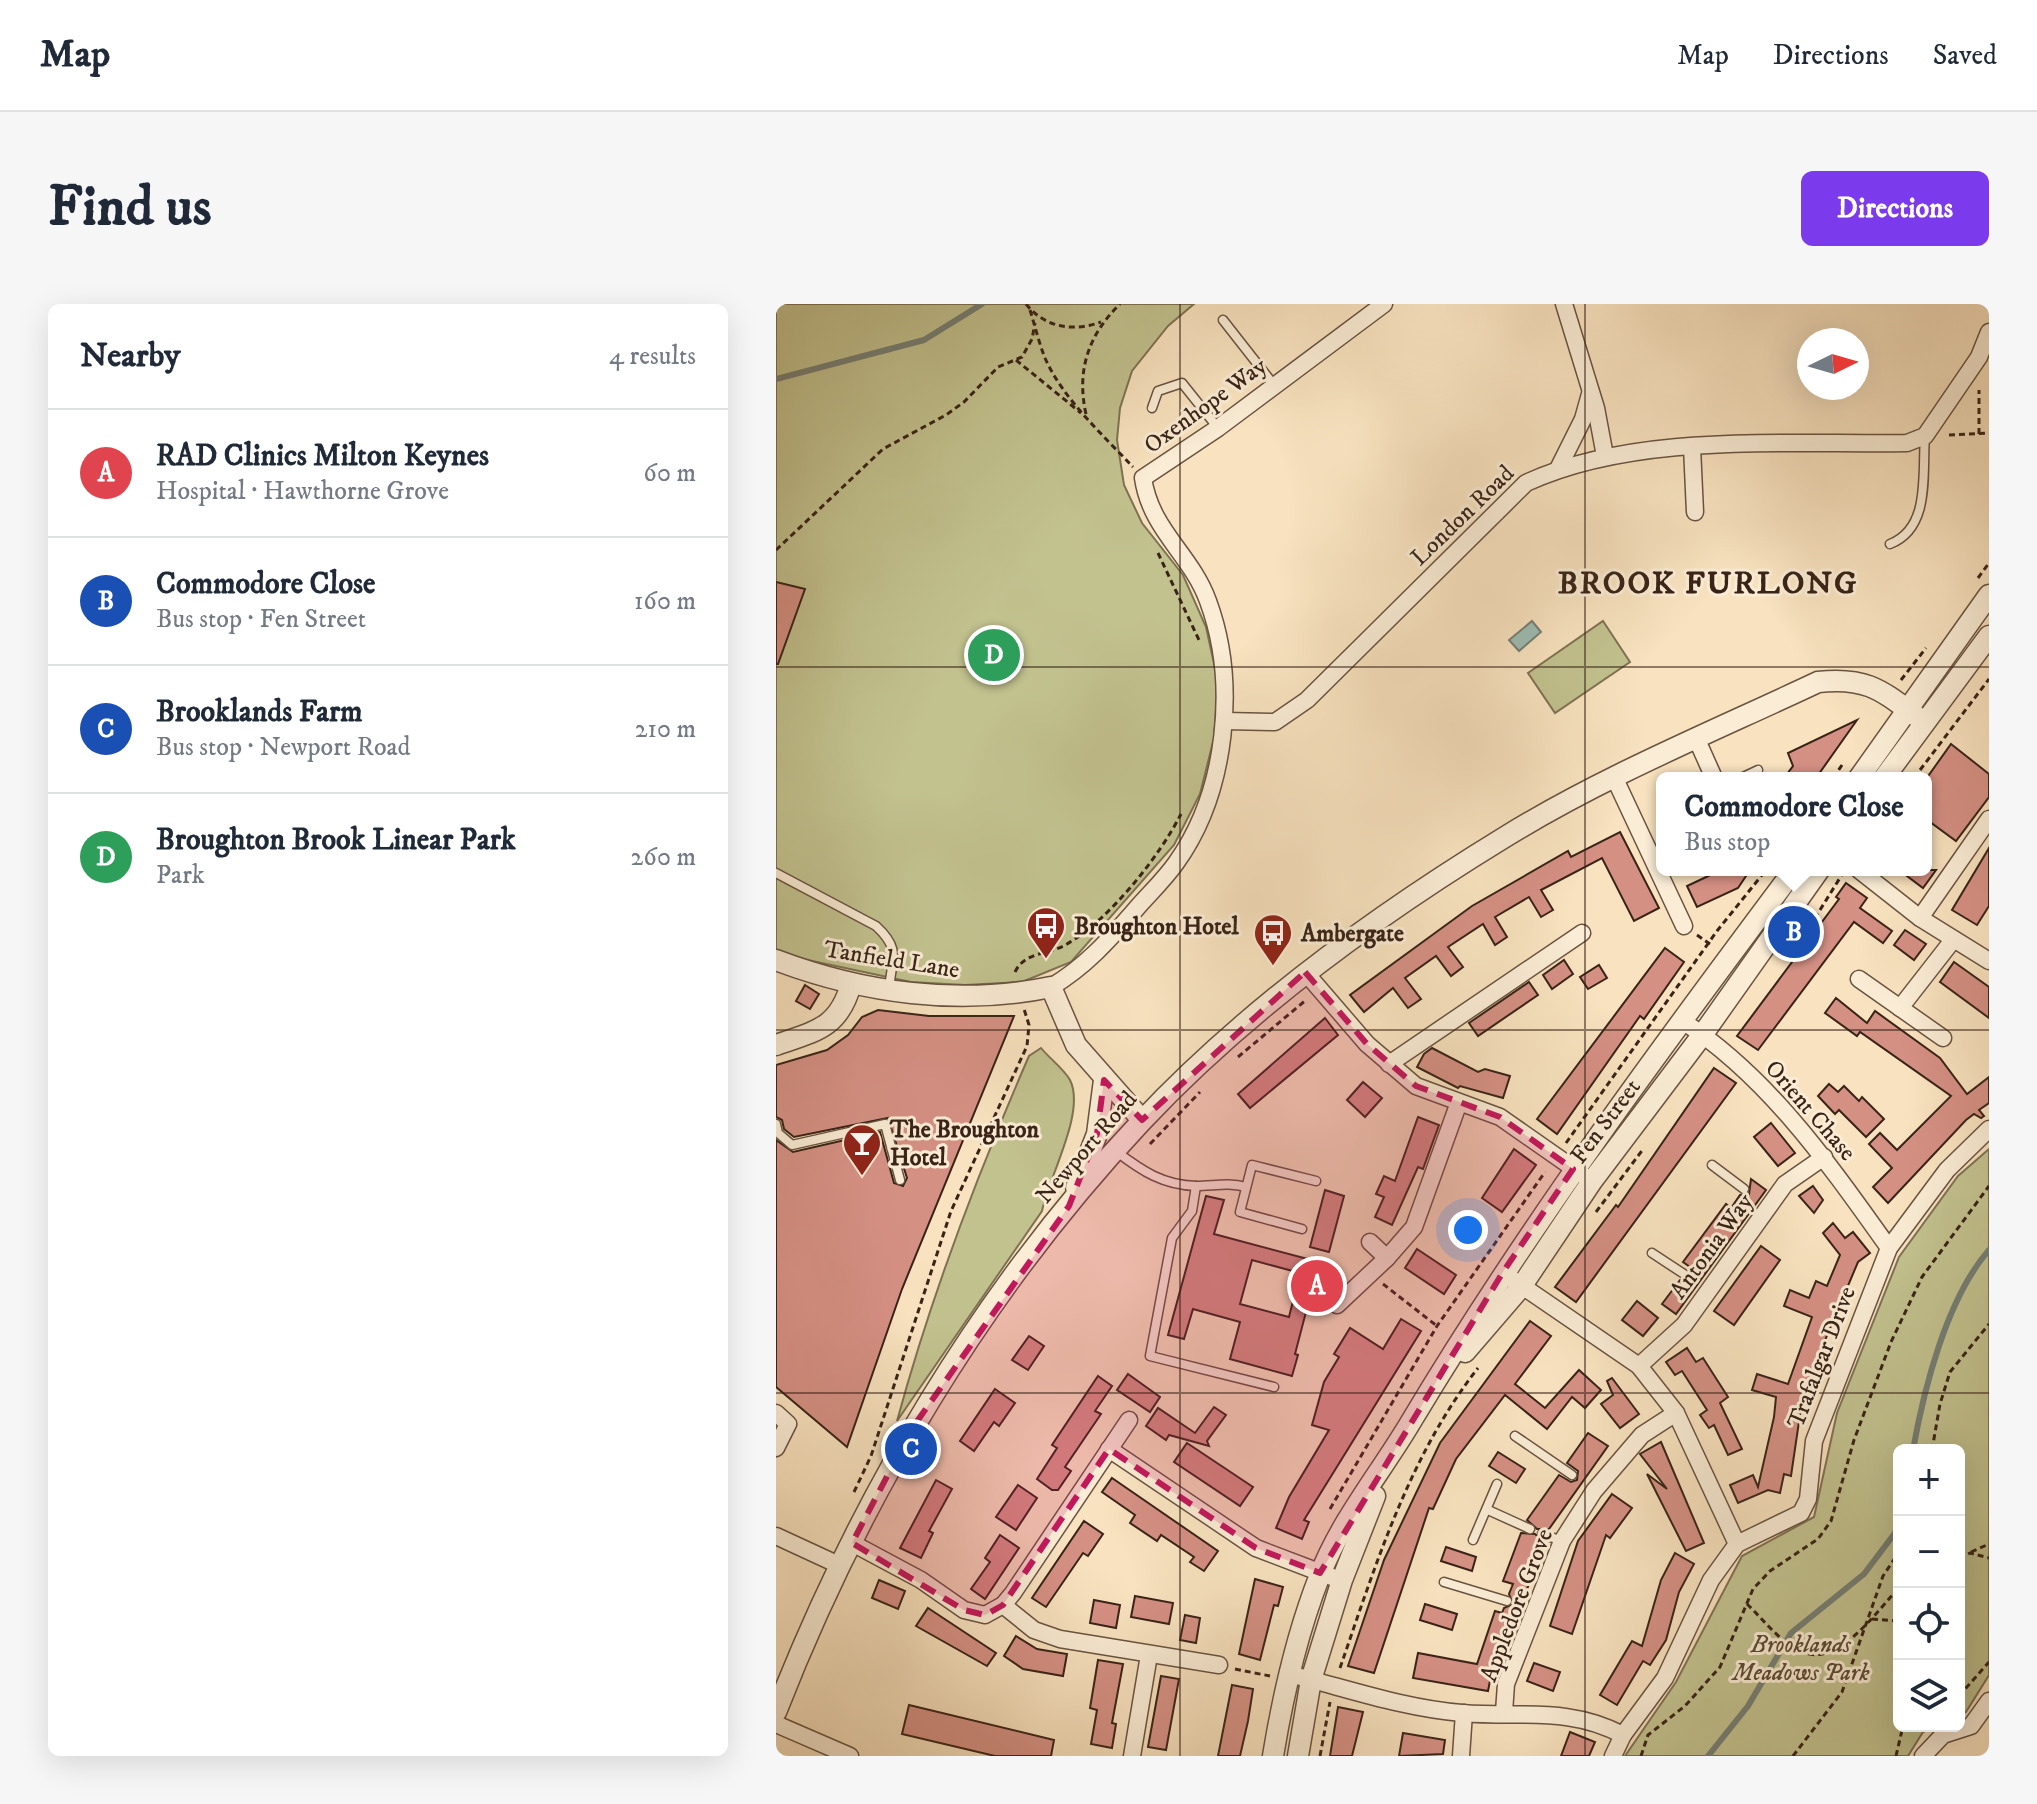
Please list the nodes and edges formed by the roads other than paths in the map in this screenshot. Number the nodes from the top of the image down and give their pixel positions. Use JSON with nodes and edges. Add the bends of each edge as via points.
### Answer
{"nodes":[{"id":1,"x":1384,"y":304,"type":"edge"},
{"id":2,"x":1564,"y":304,"type":"edge"},
{"id":3,"x":1223,"y":320,"type":"dead end"},
{"id":4,"x":1989,"y":332,"type":"edge"},
{"id":5,"x":1274,"y":385,"type":"junction"},
{"id":6,"x":1590,"y":394,"type":"junction"},
{"id":7,"x":1152,"y":408,"type":"dead end"},
{"id":8,"x":1218,"y":428,"type":"junction"},
{"id":9,"x":1925,"y":436,"type":"junction"},
{"id":10,"x":1692,"y":447,"type":"junction"},
{"id":11,"x":1605,"y":456,"type":"junction"},
{"id":12,"x":1559,"y":467,"type":"junction"},
{"id":13,"x":1695,"y":512,"type":"dead end"},
{"id":14,"x":1890,"y":544,"type":"dead end"},
{"id":15,"x":1989,"y":595,"type":"edge"},
{"id":16,"x":1989,"y":636,"type":"edge"},
{"id":17,"x":1906,"y":710,"type":"junction"},
{"id":18,"x":1224,"y":721,"type":"junction"},
{"id":19,"x":1924,"y":722,"type":"junction"},
{"id":20,"x":1697,"y":740,"type":"junction"},
{"id":21,"x":1758,"y":770,"type":"dead end"},
{"id":22,"x":1711,"y":772,"type":"edge"},
{"id":23,"x":1754,"y":772,"type":"edge"},
{"id":24,"x":1863,"y":772,"type":"edge"},
{"id":25,"x":1888,"y":772,"type":"edge"},
{"id":26,"x":1615,"y":779,"type":"junction"},
{"id":27,"x":1989,"y":819,"type":"edge"},
{"id":28,"x":1655,"y":847,"type":"edge"},
{"id":29,"x":776,"y":873,"type":"edge"},
{"id":30,"x":1666,"y":876,"type":"edge"},
{"id":31,"x":1789,"y":876,"type":"edge"},
{"id":32,"x":1815,"y":876,"type":"edge"},
{"id":33,"x":1867,"y":876,"type":"edge"},
{"id":34,"x":1920,"y":918,"type":"junction"},
{"id":35,"x":1684,"y":926,"type":"dead end"},
{"id":36,"x":1582,"y":933,"type":"dead end"},
{"id":37,"x":1953,"y":940,"type":"junction"},
{"id":38,"x":776,"y":960,"type":"edge"},
{"id":39,"x":1989,"y":961,"type":"edge"},
{"id":40,"x":1305,"y":972,"type":"junction"},
{"id":41,"x":1859,"y":979,"type":"dead end"},
{"id":42,"x":851,"y":984,"type":"junction"},
{"id":43,"x":1051,"y":987,"type":"junction"},
{"id":44,"x":889,"y":990,"type":"junction"},
{"id":45,"x":1900,"y":1008,"type":"junction"},
{"id":46,"x":1681,"y":1020,"type":"junction"},
{"id":47,"x":1703,"y":1034,"type":"junction"},
{"id":48,"x":1943,"y":1038,"type":"dead end"},
{"id":49,"x":776,"y":1045,"type":"edge"},
{"id":50,"x":1389,"y":1064,"type":"junction"},
{"id":51,"x":1104,"y":1080,"type":"junction"},
{"id":52,"x":1458,"y":1105,"type":"junction"},
{"id":53,"x":1142,"y":1120,"type":"junction"},
{"id":54,"x":776,"y":1124,"type":"edge"},
{"id":55,"x":1989,"y":1129,"type":"edge"},
{"id":56,"x":780,"y":1141,"type":"edge"},
{"id":57,"x":1123,"y":1157,"type":"junction"},
{"id":58,"x":1824,"y":1157,"type":"junction"},
{"id":59,"x":1712,"y":1165,"type":"dead end"},
{"id":60,"x":1573,"y":1169,"type":"junction"},
{"id":61,"x":900,"y":1180,"type":"dead end"},
{"id":62,"x":1316,"y":1181,"type":"dead end"},
{"id":63,"x":1592,"y":1181,"type":"junction"},
{"id":64,"x":1196,"y":1186,"type":"junction"},
{"id":65,"x":1246,"y":1187,"type":"junction"},
{"id":66,"x":1744,"y":1189,"type":"dead end"},
{"id":67,"x":1069,"y":1206,"type":"junction"},
{"id":68,"x":1302,"y":1229,"type":"dead end"},
{"id":69,"x":1370,"y":1242,"type":"dead end"},
{"id":70,"x":1889,"y":1248,"type":"junction"},
{"id":71,"x":1652,"y":1253,"type":"dead end"},
{"id":72,"x":1387,"y":1258,"type":"junction"},
{"id":73,"x":1503,"y":1272,"type":"junction"},
{"id":74,"x":1684,"y":1274,"type":"dead end"},
{"id":75,"x":1521,"y":1287,"type":"junction"},
{"id":76,"x":1337,"y":1305,"type":"dead end"},
{"id":77,"x":1639,"y":1366,"type":"junction"},
{"id":78,"x":1274,"y":1387,"type":"dead end"},
{"id":79,"x":1426,"y":1397,"type":"junction"},
{"id":80,"x":776,"y":1413,"type":"edge"},
{"id":81,"x":1676,"y":1413,"type":"junction"},
{"id":82,"x":1129,"y":1420,"type":"dead end"},
{"id":83,"x":1515,"y":1436,"type":"dead end"},
{"id":84,"x":776,"y":1448,"type":"edge"},
{"id":85,"x":1109,"y":1449,"type":"junction"},
{"id":86,"x":1389,"y":1459,"type":"junction"},
{"id":87,"x":1572,"y":1475,"type":"dead end"},
{"id":88,"x":1497,"y":1484,"type":"dead end"},
{"id":89,"x":1488,"y":1510,"type":"junction"},
{"id":90,"x":1530,"y":1529,"type":"dead end"},
{"id":91,"x":1542,"y":1534,"type":"dead end"},
{"id":92,"x":776,"y":1536,"type":"edge"},
{"id":93,"x":1473,"y":1540,"type":"dead end"},
{"id":94,"x":1562,"y":1541,"type":"junction"},
{"id":95,"x":1737,"y":1544,"type":"junction"},
{"id":96,"x":860,"y":1547,"type":"junction"},
{"id":97,"x":841,"y":1566,"type":"junction"},
{"id":98,"x":1320,"y":1573,"type":"junction"},
{"id":99,"x":1342,"y":1580,"type":"junction"},
{"id":100,"x":1444,"y":1582,"type":"dead end"},
{"id":101,"x":1507,"y":1601,"type":"dead end"},
{"id":102,"x":1003,"y":1605,"type":"junction"},
{"id":103,"x":1149,"y":1655,"type":"junction"},
{"id":104,"x":1219,"y":1665,"type":"road end"},
{"id":105,"x":1280,"y":1675,"type":"junction"},
{"id":106,"x":1311,"y":1680,"type":"junction"},
{"id":107,"x":1989,"y":1701,"type":"edge"},
{"id":108,"x":776,"y":1712,"type":"edge"},
{"id":109,"x":1504,"y":1712,"type":"junction"},
{"id":110,"x":1464,"y":1713,"type":"junction"},
{"id":111,"x":776,"y":1724,"type":"edge"},
{"id":112,"x":1623,"y":1735,"type":"junction"},
{"id":113,"x":850,"y":1756,"type":"edge"},
{"id":114,"x":1132,"y":1756,"type":"edge"},
{"id":115,"x":1273,"y":1756,"type":"edge"},
{"id":116,"x":1298,"y":1756,"type":"edge"},
{"id":117,"x":1461,"y":1756,"type":"edge"},
{"id":118,"x":1613,"y":1756,"type":"edge"},
{"id":119,"x":1923,"y":1756,"type":"edge"}],
"edges":[{"from":1,"to":5,"type":"street","name":"Oxenhope Way"},
{"from":2,"to":6,"type":"street"},
{"from":3,"to":5,"type":"lane"},
{"from":4,"to":9,"type":"street","via":[[1979,357]]},
{"from":5,"to":8,"type":"street","name":"Oxenhope Way"},
{"from":6,"to":11,"type":"street"},
{"from":6,"to":12,"type":"street"},
{"from":7,"to":8,"type":"lane","via":[[1158,391],[1182,383]]},
{"from":8,"to":18,"type":"street","name":"Oxenhope Way","via":[[1143,478],[1147,504],[1208,600],[1228,691]]},
{"from":9,"to":10,"type":"street","name":"London Road","via":[[1907,443]]},
{"from":9,"to":14,"type":"lane","via":[[1919,516],[1905,538]]},
{"from":10,"to":11,"type":"street","name":"London Road"},
{"from":10,"to":13,"type":"street"},
{"from":11,"to":12,"type":"street","name":"London Road"},
{"from":12,"to":18,"type":"street","name":"London Road","via":[[1526,483],[1307,700],[1275,722]]},
{"from":15,"to":17,"type":"street"},
{"from":16,"to":19,"type":"street"},
{"from":17,"to":19,"type":"street","name":"Newport Road"},
{"from":17,"to":20,"type":"street","name":"Newport Road","via":[[1867,683],[1818,682]]},
{"from":17,"to":24,"type":"street"},
{"from":18,"to":43,"type":"street","name":"Oxenhope Way","via":[[1207,801],[1177,862],[1083,967]]},
{"from":19,"to":25,"type":"street"},
{"from":20,"to":22,"type":"street"},
{"from":20,"to":26,"type":"street","name":"Newport Road"},
{"from":21,"to":23,"type":"lane"},
{"from":26,"to":28,"type":"street"},
{"from":26,"to":40,"type":"street","name":"Newport Road","via":[[1506,836]]},
{"from":27,"to":34,"type":"street"},
{"from":29,"to":44,"type":"lane","via":[[888,937],[895,952]]},
{"from":30,"to":35,"type":"street"},
{"from":31,"to":46,"type":"street","name":"Fen Street"},
{"from":32,"to":47,"type":"street","name":"Fen Street"},
{"from":33,"to":34,"type":"street"},
{"from":34,"to":37,"type":"street"},
{"from":36,"to":50,"type":"street"},
{"from":37,"to":39,"type":"street"},
{"from":37,"to":45,"type":"street"},
{"from":38,"to":42,"type":"street","name":"Tanfield Lane"},
{"from":40,"to":50,"type":"street"},
{"from":40,"to":53,"type":"street","name":"Newport Road"},
{"from":41,"to":45,"type":"street"},
{"from":42,"to":44,"type":"street","name":"Tanfield Lane"},
{"from":42,"to":49,"type":"street","via":[[834,1020],[821,1030]]},
{"from":43,"to":44,"type":"street","name":"Tanfield Lane","via":[[1018,998]]},
{"from":43,"to":51,"type":"street","via":[[1076,1045]]},
{"from":45,"to":48,"type":"street"},
{"from":46,"to":47,"type":"street","name":"Orient Chase"},
{"from":46,"to":60,"type":"street","name":"Fen Street"},
{"from":47,"to":58,"type":"street","name":"Orient Chase","via":[[1774,1099]]},
{"from":47,"to":63,"type":"street","name":"Fen Street"},
{"from":50,"to":52,"type":"street","via":[[1416,1086]]},
{"from":51,"to":53,"type":"street"},
{"from":51,"to":67,"type":"street","via":[[1097,1134]]},
{"from":52,"to":60,"type":"street","via":[[1500,1117]]},
{"from":52,"to":72,"type":"street","via":[[1414,1227]]},
{"from":53,"to":57,"type":"street","name":"Newport Road"},
{"from":54,"to":56,"type":"lane"},
{"from":55,"to":70,"type":"street","name":"Trafalgar Drive","via":[[1947,1170]]},
{"from":56,"to":61,"type":"lane","via":[[792,1145],[885,1124]]},
{"from":57,"to":64,"type":"lane","via":[[1156,1180]]},
{"from":57,"to":67,"type":"street","name":"Newport Road"},
{"from":58,"to":70,"type":"street","name":"Orient Chase"},
{"from":58,"to":77,"type":"street","name":"Antonia Way","via":[[1764,1202],[1703,1288],[1684,1325]]},
{"from":59,"to":66,"type":"lane"},
{"from":60,"to":63,"type":"street"},
{"from":60,"to":73,"type":"street","name":"Fen Street"},
{"from":62,"to":65,"type":"lane","via":[[1252,1165]]},
{"from":63,"to":75,"type":"street","name":"Fen Street"},
{"from":64,"to":65,"type":"lane"},
{"from":64,"to":78,"type":"lane","via":[[1192,1211],[1172,1238],[1150,1356]]},
{"from":65,"to":68,"type":"lane","via":[[1240,1212]]},
{"from":67,"to":96,"type":"street","name":"Newport Road","via":[[980,1324],[913,1427]]},
{"from":69,"to":72,"type":"street"},
{"from":70,"to":95,"type":"street","name":"Trafalgar Drive","via":[[1814,1441],[1808,1499],[1801,1513]]},
{"from":71,"to":74,"type":"lane"},
{"from":72,"to":76,"type":"street"},
{"from":73,"to":75,"type":"street"},
{"from":73,"to":79,"type":"street","name":"Fen Street"},
{"from":75,"to":77,"type":"street"},
{"from":75,"to":79,"type":"street","name":"Fen Street"},
{"from":77,"to":81,"type":"street"},
{"from":79,"to":86,"type":"street","name":"Fen Street"},
{"from":80,"to":84,"type":"street","via":[[788,1424]]},
{"from":81,"to":94,"type":"street","name":"Appledore Grove","via":[[1642,1435],[1588,1486]]},
{"from":81,"to":95,"type":"street"},
{"from":82,"to":85,"type":"street"},
{"from":83,"to":87,"type":"lane"},
{"from":85,"to":98,"type":"street","via":[[1256,1548]]},
{"from":85,"to":102,"type":"street"},
{"from":86,"to":98,"type":"street","name":"Fen Street"},
{"from":86,"to":99,"type":"street","name":"Fen Street"},
{"from":88,"to":89,"type":"lane"},
{"from":89,"to":90,"type":"lane"},
{"from":89,"to":93,"type":"lane"},
{"from":91,"to":94,"type":"lane"},
{"from":92,"to":97,"type":"street"},
{"from":94,"to":109,"type":"street","name":"Appledore Grove","via":[[1527,1609],[1506,1684]]},
{"from":95,"to":112,"type":"street","name":"Trafalgar Drive","via":[[1711,1580],[1665,1678]]},
{"from":96,"to":97,"type":"street","name":"Newport Road"},
{"from":96,"to":102,"type":"street","via":[[964,1610],[985,1615]]},
{"from":97,"to":108,"type":"street","name":"Newport Road"},
{"from":98,"to":99,"type":"street"},
{"from":98,"to":105,"type":"street","name":"Fen Street"},
{"from":99,"to":106,"type":"street","name":"Fen Street"},
{"from":100,"to":101,"type":"lane"},
{"from":102,"to":103,"type":"street","via":[[1034,1630],[1060,1639]]},
{"from":103,"to":104,"type":"street"},
{"from":103,"to":114,"type":"street"},
{"from":105,"to":106,"type":"street"},
{"from":105,"to":115,"type":"street","name":"Fen Street"},
{"from":106,"to":110,"type":"street","via":[[1401,1704]]},
{"from":106,"to":116,"type":"street","name":"Fen Street"},
{"from":107,"to":119,"type":"street","via":[[1971,1726],[1943,1735]]},
{"from":109,"to":110,"type":"street"},
{"from":109,"to":112,"type":"street","via":[[1579,1717]]},
{"from":110,"to":117,"type":"street"},
{"from":111,"to":113,"type":"street"},
{"from":112,"to":118,"type":"street","name":"Trafalgar Drive"}]}
